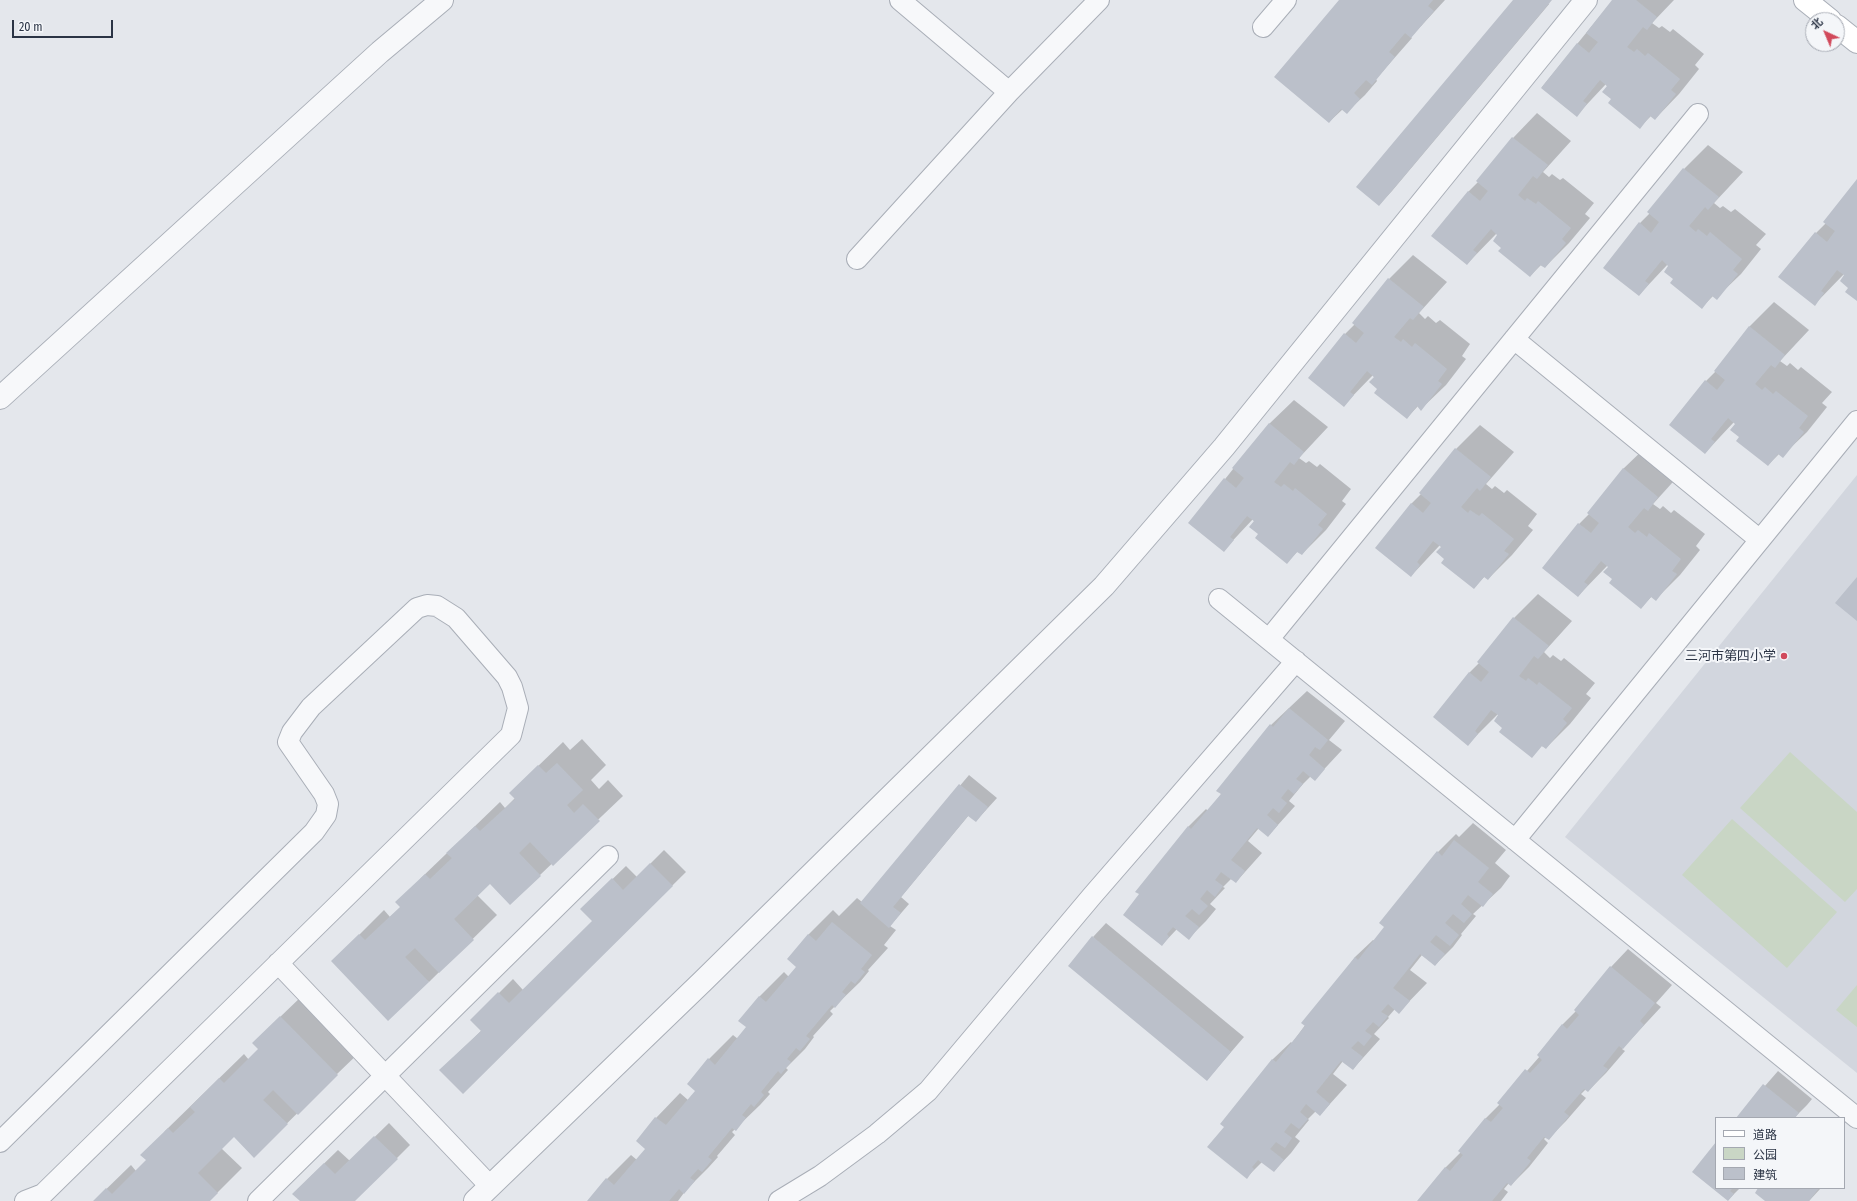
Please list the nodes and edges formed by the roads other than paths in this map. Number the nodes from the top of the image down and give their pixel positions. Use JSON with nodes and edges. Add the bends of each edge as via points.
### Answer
{"nodes":[{"id":1,"x":442,"y":0,"type":"edge"},
{"id":2,"x":900,"y":0,"type":"edge"},
{"id":3,"x":1099,"y":0,"type":"edge"},
{"id":4,"x":1286,"y":0,"type":"edge"},
{"id":5,"x":1586,"y":0,"type":"edge"},
{"id":6,"x":1805,"y":0,"type":"edge"},
{"id":7,"x":1820,"y":12,"type":"edge"},
{"id":8,"x":1263,"y":27,"type":"dead end"},
{"id":9,"x":1845,"y":32,"type":"edge"},
{"id":10,"x":1857,"y":42,"type":"edge"},
{"id":11,"x":1009,"y":92,"type":"junction"},
{"id":12,"x":1698,"y":114,"type":"dead end"},
{"id":13,"x":857,"y":260,"type":"dead end"},
{"id":14,"x":1514,"y":339,"type":"junction"},
{"id":15,"x":0,"y":398,"type":"edge"},
{"id":16,"x":1857,"y":421,"type":"edge"},
{"id":17,"x":1760,"y":540,"type":"junction"},
{"id":18,"x":1219,"y":598,"type":"dead end"},
{"id":19,"x":1269,"y":639,"type":"junction"},
{"id":20,"x":1296,"y":661,"type":"junction"},
{"id":21,"x":1515,"y":840,"type":"junction"},
{"id":22,"x":608,"y":856,"type":"dead end"},
{"id":23,"x":278,"y":963,"type":"junction"},
{"id":24,"x":385,"y":1076,"type":"junction"},
{"id":25,"x":1857,"y":1118,"type":"edge"},
{"id":26,"x":0,"y":1142,"type":"edge"},
{"id":27,"x":490,"y":1186,"type":"junction"},
{"id":28,"x":25,"y":1201,"type":"edge"},
{"id":29,"x":258,"y":1201,"type":"edge"},
{"id":30,"x":474,"y":1201,"type":"edge"},
{"id":31,"x":779,"y":1201,"type":"edge"}],
"edges":[{"from":1,"to":15,"type":"street","via":[[380,52]]},
{"from":2,"to":11,"type":"lane"},
{"from":3,"to":11,"type":"lane"},
{"from":4,"to":8,"type":"lane"},
{"from":5,"to":27,"type":"street","via":[[1224,447],[1104,586],[703,981]]},
{"from":6,"to":7,"type":"main road"},
{"from":9,"to":10,"type":"main road"},
{"from":11,"to":13,"type":"lane"},
{"from":12,"to":14,"type":"lane"},
{"from":14,"to":17,"type":"lane"},
{"from":14,"to":19,"type":"lane"},
{"from":16,"to":17,"type":"lane"},
{"from":17,"to":21,"type":"lane"},
{"from":18,"to":19,"type":"lane"},
{"from":19,"to":20,"type":"lane"},
{"from":20,"to":21,"type":"lane"},
{"from":20,"to":31,"type":"lane","via":[[1097,890],[928,1091],[877,1134],[820,1176]]},
{"from":21,"to":25,"type":"lane"},
{"from":22,"to":24,"type":"lane"},
{"from":23,"to":24,"type":"lane"},
{"from":23,"to":26,"type":"lane","via":[[510,735],[518,708],[507,677],[456,618],[437,606],[417,608],[311,707],[292,732],[288,742],[324,794],[328,804],[326,814],[314,832]]},
{"from":23,"to":28,"type":"lane","via":[[43,1194]]},
{"from":24,"to":27,"type":"lane"},
{"from":24,"to":29,"type":"lane"},
{"from":27,"to":30,"type":"street"}]}
